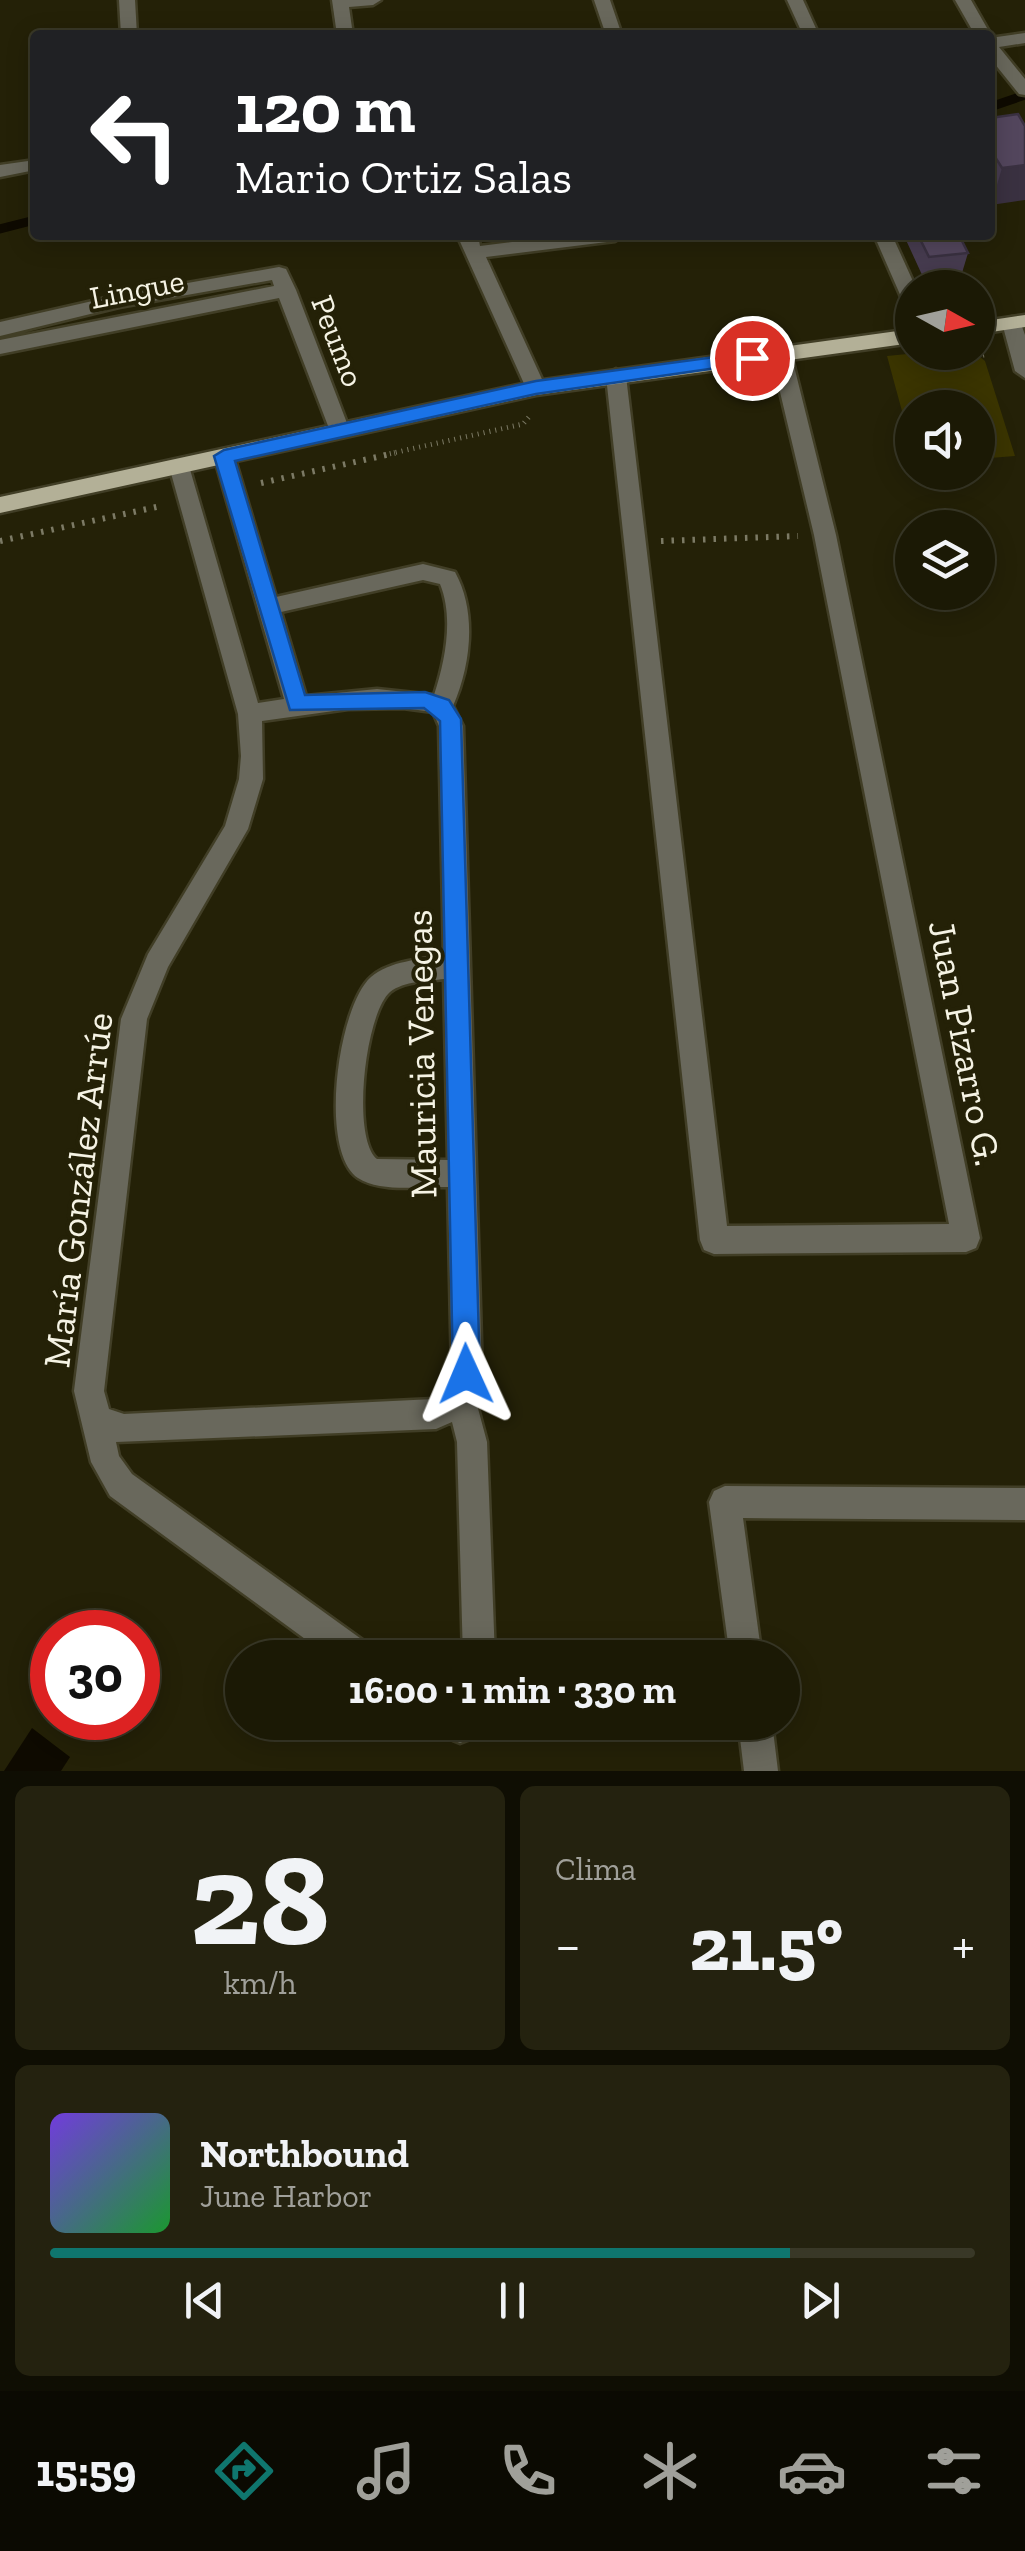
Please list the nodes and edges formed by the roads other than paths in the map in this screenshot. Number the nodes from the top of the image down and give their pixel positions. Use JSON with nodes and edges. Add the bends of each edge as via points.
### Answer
{"nodes":[{"id":1,"x":127,"y":0,"type":"edge"},
{"id":2,"x":373,"y":0,"type":"edge"},
{"id":3,"x":602,"y":0,"type":"edge"},
{"id":4,"x":794,"y":0,"type":"edge"},
{"id":5,"x":963,"y":0,"type":"edge"},
{"id":6,"x":340,"y":1,"type":"edge"},
{"id":7,"x":129,"y":30,"type":"edge"},
{"id":8,"x":344,"y":30,"type":"edge"},
{"id":9,"x":612,"y":30,"type":"edge"},
{"id":10,"x":809,"y":30,"type":"edge"},
{"id":11,"x":980,"y":30,"type":"edge"},
{"id":12,"x":1025,"y":38,"type":"edge"},
{"id":13,"x":995,"y":44,"type":"edge"},
{"id":14,"x":995,"y":51,"type":"edge"},
{"id":15,"x":1025,"y":90,"type":"edge"},
{"id":16,"x":30,"y":166,"type":"edge"},
{"id":17,"x":0,"y":172,"type":"edge"},
{"id":18,"x":885,"y":240,"type":"edge"},
{"id":19,"x":469,"y":241,"type":"edge"},
{"id":20,"x":899,"y":270,"type":"edge"},
{"id":21,"x":282,"y":282,"type":"junction"},
{"id":22,"x":1019,"y":322,"type":"edge"},
{"id":23,"x":0,"y":328,"type":"edge"},
{"id":24,"x":895,"y":338,"type":"edge"},
{"id":25,"x":0,"y":347,"type":"edge"},
{"id":26,"x":781,"y":354,"type":"junction"},
{"id":27,"x":1025,"y":370,"type":"edge"},
{"id":28,"x":616,"y":376,"type":"junction"},
{"id":29,"x":537,"y":398,"type":"junction"},
{"id":30,"x":340,"y":431,"type":"junction"},
{"id":31,"x":224,"y":456,"type":"junction"},
{"id":32,"x":179,"y":466,"type":"junction"},
{"id":33,"x":0,"y":504,"type":"edge"},
{"id":34,"x":268,"y":608,"type":"junction"},
{"id":35,"x":297,"y":704,"type":"junction"},
{"id":36,"x":441,"y":706,"type":"junction"},
{"id":37,"x":250,"y":714,"type":"junction"},
{"id":38,"x":457,"y":966,"type":"junction"},
{"id":39,"x":462,"y":1174,"type":"junction"},
{"id":40,"x":461,"y":1402,"type":"junction"},
{"id":41,"x":98,"y":1420,"type":"junction"},
{"id":42,"x":1025,"y":1504,"type":"edge"},
{"id":43,"x":335,"y":1640,"type":"edge"},
{"id":44,"x":478,"y":1640,"type":"edge"},
{"id":45,"x":744,"y":1640,"type":"edge"},
{"id":46,"x":758,"y":1740,"type":"edge"},
{"id":47,"x":762,"y":1771,"type":"edge"}],
"edges":[{"from":1,"to":7,"type":"street"},
{"from":2,"to":6,"type":"street"},
{"from":3,"to":9,"type":"street"},
{"from":4,"to":10,"type":"street"},
{"from":5,"to":11,"type":"street"},
{"from":6,"to":8,"type":"street"},
{"from":12,"to":13,"type":"street"},
{"from":14,"to":15,"type":"street"},
{"from":16,"to":17,"type":"street"},
{"from":18,"to":20,"type":"street"},
{"from":19,"to":29,"type":"street"},
{"from":21,"to":23,"type":"street","name":"Lingue","via":[[120,301]]},
{"from":21,"to":25,"type":"street","name":"Lingue"},
{"from":21,"to":30,"type":"street","name":"Peumo"},
{"from":22,"to":27,"type":"street"},
{"from":24,"to":26,"type":"main road"},
{"from":26,"to":28,"type":"main road"},
{"from":26,"to":28,"type":"street","name":"Juan Pizarro G.","via":[[824,534],[966,1238],[714,1240]]},
{"from":28,"to":29,"type":"main road"},
{"from":29,"to":30,"type":"main road"},
{"from":30,"to":31,"type":"main road"},
{"from":31,"to":32,"type":"main road"},
{"from":31,"to":34,"type":"street"},
{"from":32,"to":33,"type":"main road"},
{"from":32,"to":37,"type":"street","name":"María González Arrúe"},
{"from":34,"to":35,"type":"street"},
{"from":34,"to":36,"type":"street","via":[[424,572],[447,578],[456,597],[454,675]]},
{"from":35,"to":36,"type":"street","via":[[415,700]]},
{"from":35,"to":37,"type":"street"},
{"from":36,"to":38,"type":"street","name":"Mauricia Venegas","via":[[451,726]]},
{"from":37,"to":41,"type":"street","name":"María González Arrúe","via":[[251,780],[236,829],[156,962],[134,1019],[89,1391]]},
{"from":38,"to":39,"type":"street","name":"Mauricia Venegas"},
{"from":38,"to":39,"type":"street","via":[[394,977],[373,991],[353,1066],[352,1146],[373,1172]]},
{"from":39,"to":40,"type":"street","name":"Mauricia Venegas"},
{"from":40,"to":41,"type":"street","via":[[417,1416],[124,1429]]},
{"from":40,"to":44,"type":"street","name":"Mauricia Venegas","via":[[472,1442]]},
{"from":41,"to":43,"type":"street","name":"María González Arrúe","via":[[100,1453],[121,1485]]},
{"from":42,"to":45,"type":"street","via":[[725,1502]]},
{"from":46,"to":47,"type":"street"}]}
